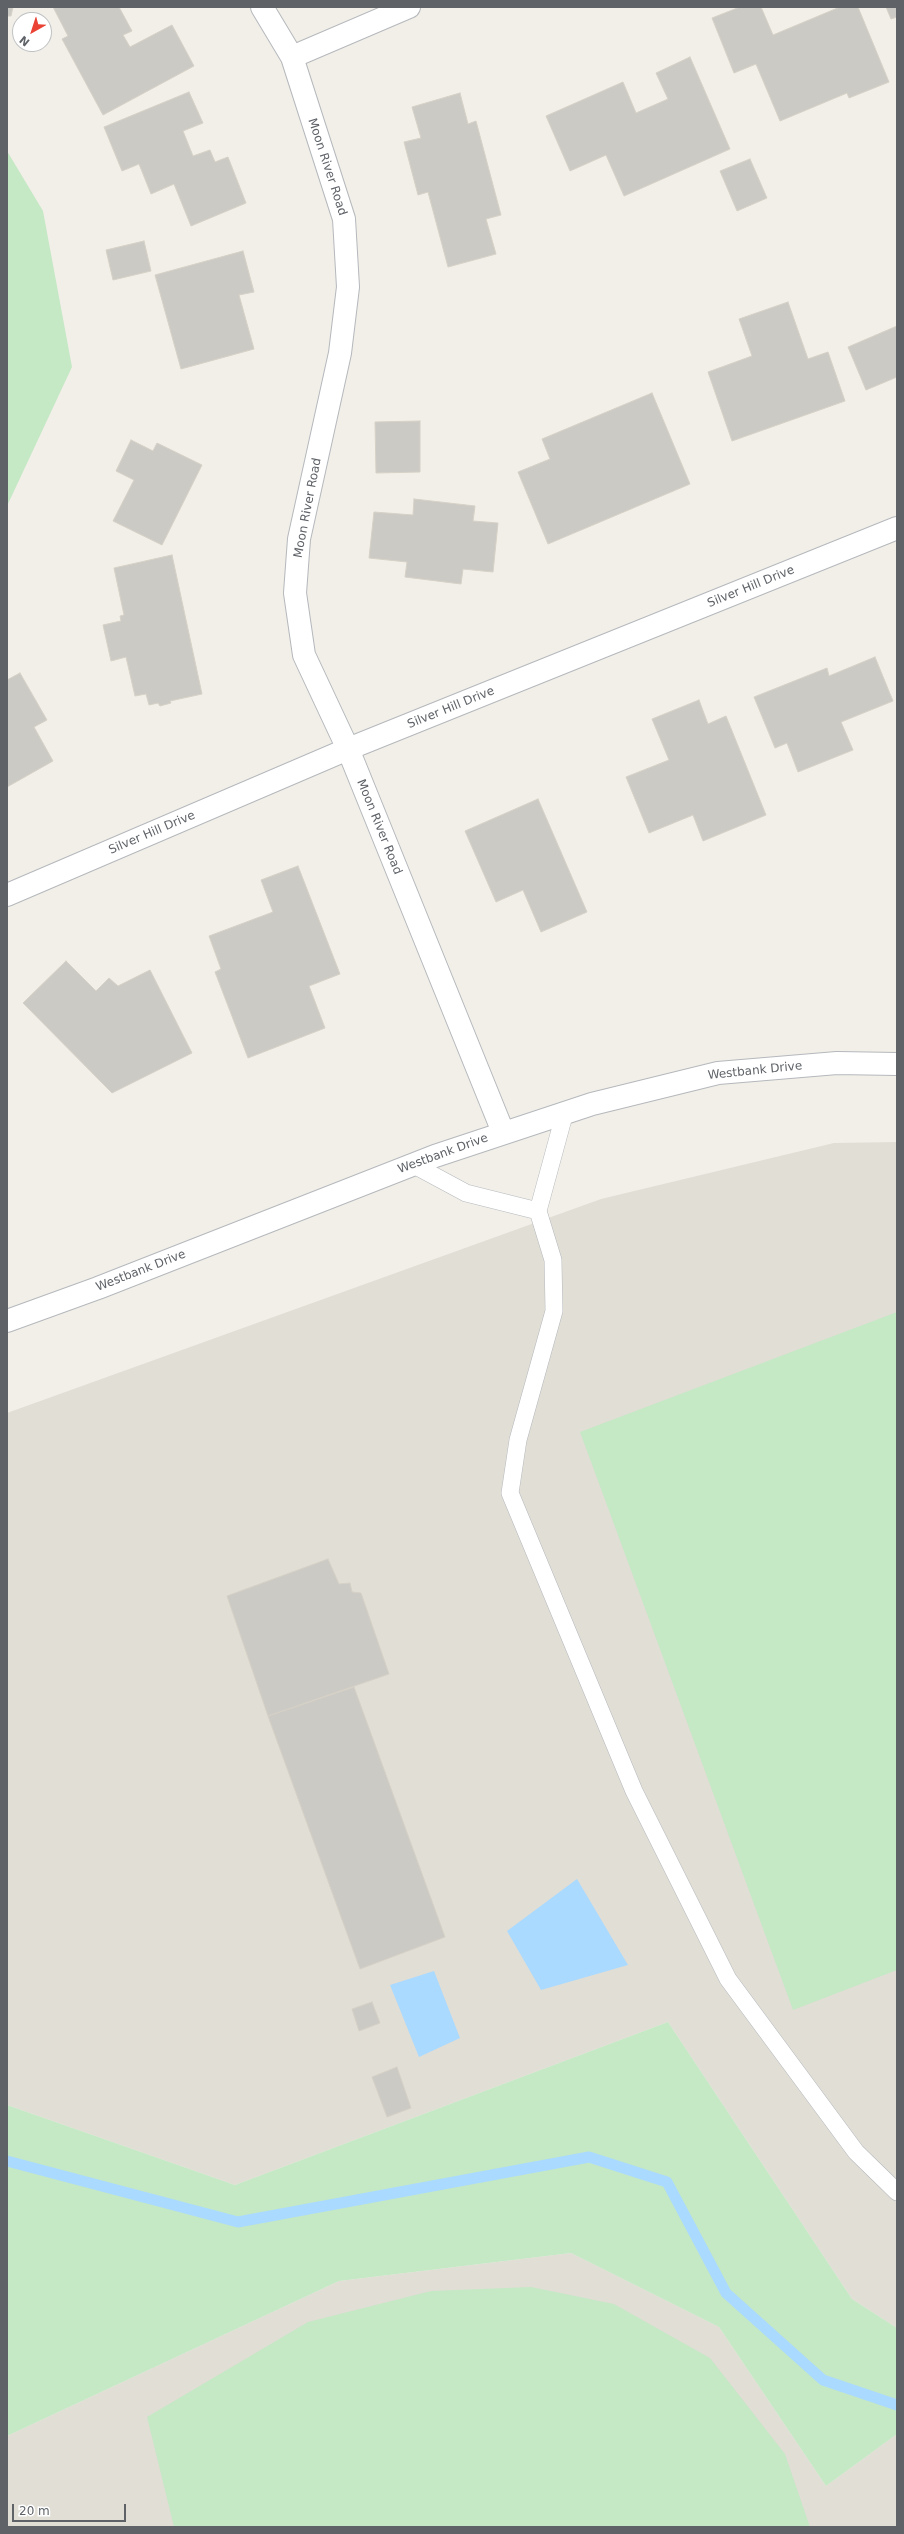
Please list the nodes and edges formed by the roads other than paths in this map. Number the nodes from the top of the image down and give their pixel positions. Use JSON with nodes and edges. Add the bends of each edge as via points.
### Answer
{"nodes":[{"id":1,"x":262,"y":7,"type":"edge"},
{"id":2,"x":409,"y":7,"type":"edge"},
{"id":3,"x":292,"y":57,"type":"junction"},
{"id":4,"x":897,"y":528,"type":"edge"},
{"id":5,"x":348,"y":750,"type":"junction"},
{"id":6,"x":7,"y":895,"type":"edge"},
{"id":7,"x":897,"y":1064,"type":"edge"},
{"id":8,"x":566,"y":1112,"type":"junction"},
{"id":9,"x":503,"y":1132,"type":"junction"},
{"id":10,"x":414,"y":1165,"type":"junction"},
{"id":11,"x":538,"y":1211,"type":"junction"},
{"id":12,"x":7,"y":1321,"type":"edge"},
{"id":13,"x":897,"y":2192,"type":"edge"}],
"edges":[{"from":1,"to":3,"type":"street","name":"Moon River Road"},
{"from":2,"to":3,"type":"street"},
{"from":3,"to":5,"type":"street","name":"Moon River Road","via":[[344,219],[348,288],[340,353],[299,539],[295,593],[304,655]]},
{"from":4,"to":5,"type":"street","name":"Silver Hill Drive"},
{"from":5,"to":6,"type":"street","name":"Silver Hill Drive"},
{"from":5,"to":9,"type":"street","name":"Moon River Road"},
{"from":7,"to":8,"type":"street","name":"Westbank Drive","via":[[837,1063],[718,1073]]},
{"from":8,"to":9,"type":"street","name":"Westbank Drive"},
{"from":8,"to":11,"type":"lane"},
{"from":9,"to":10,"type":"street","name":"Westbank Drive"},
{"from":10,"to":11,"type":"lane","via":[[466,1193]]},
{"from":10,"to":12,"type":"street","name":"Westbank Drive"},
{"from":11,"to":13,"type":"lane","via":[[554,1260],[554,1311],[518,1440],[510,1493],[634,1791],[728,1979],[856,2152]]}]}
